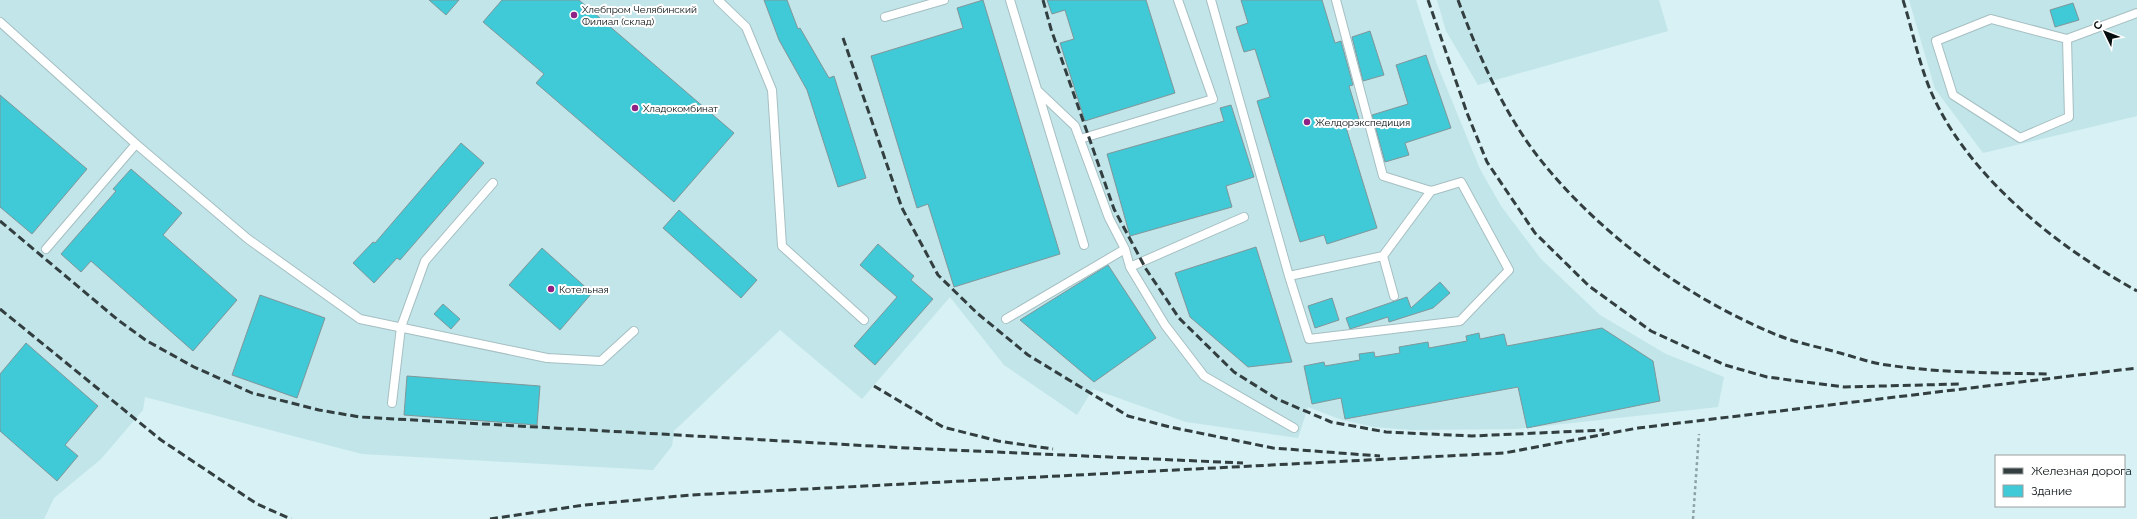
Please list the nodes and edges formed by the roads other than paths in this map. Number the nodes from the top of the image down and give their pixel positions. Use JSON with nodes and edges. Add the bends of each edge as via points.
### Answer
{"nodes":[{"id":1,"x":718,"y":0,"type":"edge"},
{"id":2,"x":944,"y":0,"type":"edge"},
{"id":3,"x":1010,"y":0,"type":"edge"},
{"id":4,"x":1178,"y":0,"type":"edge"},
{"id":5,"x":1211,"y":0,"type":"edge"},
{"id":6,"x":1336,"y":0,"type":"edge"},
{"id":7,"x":2137,"y":14,"type":"edge"},
{"id":8,"x":885,"y":17,"type":"dead end"},
{"id":9,"x":0,"y":22,"type":"edge"},
{"id":10,"x":2067,"y":39,"type":"junction"},
{"id":11,"x":1038,"y":91,"type":"junction"},
{"id":12,"x":1080,"y":139,"type":"junction"},
{"id":13,"x":136,"y":144,"type":"junction"},
{"id":14,"x":493,"y":183,"type":"dead end"},
{"id":15,"x":1431,"y":191,"type":"junction"},
{"id":16,"x":1244,"y":217,"type":"dead end"},
{"id":17,"x":1084,"y":245,"type":"dead end"},
{"id":18,"x":1125,"y":249,"type":"junction"},
{"id":19,"x":46,"y":250,"type":"dead end"},
{"id":20,"x":1383,"y":256,"type":"junction"},
{"id":21,"x":1130,"y":267,"type":"junction"},
{"id":22,"x":1289,"y":276,"type":"junction"},
{"id":23,"x":1394,"y":296,"type":"dead end"},
{"id":24,"x":1006,"y":319,"type":"dead end"},
{"id":25,"x":864,"y":320,"type":"dead end"},
{"id":26,"x":401,"y":327,"type":"junction"},
{"id":27,"x":634,"y":331,"type":"dead end"},
{"id":28,"x":392,"y":403,"type":"dead end"},
{"id":29,"x":1294,"y":428,"type":"dead end"}],
"edges":[{"from":1,"to":25,"type":"lane","via":[[746,27],[772,90],[782,246]]},
{"from":2,"to":8,"type":"lane"},
{"from":3,"to":11,"type":"lane"},
{"from":4,"to":12,"type":"lane","via":[[1213,99]]},
{"from":5,"to":22,"type":"lane"},
{"from":6,"to":15,"type":"lane","via":[[1384,176]]},
{"from":7,"to":10,"type":"lane"},
{"from":9,"to":13,"type":"lane"},
{"from":10,"to":10,"type":"lane","via":[[1991,19],[1936,41],[1953,95],[2020,138],[2068,117]]},
{"from":11,"to":12,"type":"lane","via":[[1075,126]]},
{"from":11,"to":17,"type":"lane"},
{"from":12,"to":18,"type":"lane","via":[[1109,218]]},
{"from":13,"to":19,"type":"lane"},
{"from":13,"to":26,"type":"lane","via":[[248,239],[360,318]]},
{"from":14,"to":26,"type":"lane","via":[[424,261]]},
{"from":15,"to":20,"type":"lane"},
{"from":15,"to":22,"type":"lane","via":[[1461,182],[1508,270],[1460,321],[1310,340]]},
{"from":16,"to":21,"type":"lane"},
{"from":18,"to":21,"type":"lane"},
{"from":18,"to":24,"type":"lane"},
{"from":20,"to":22,"type":"lane"},
{"from":20,"to":23,"type":"lane"},
{"from":21,"to":29,"type":"lane","via":[[1165,325],[1204,376]]},
{"from":26,"to":27,"type":"lane","via":[[547,358],[601,361]]},
{"from":26,"to":28,"type":"lane"}]}
